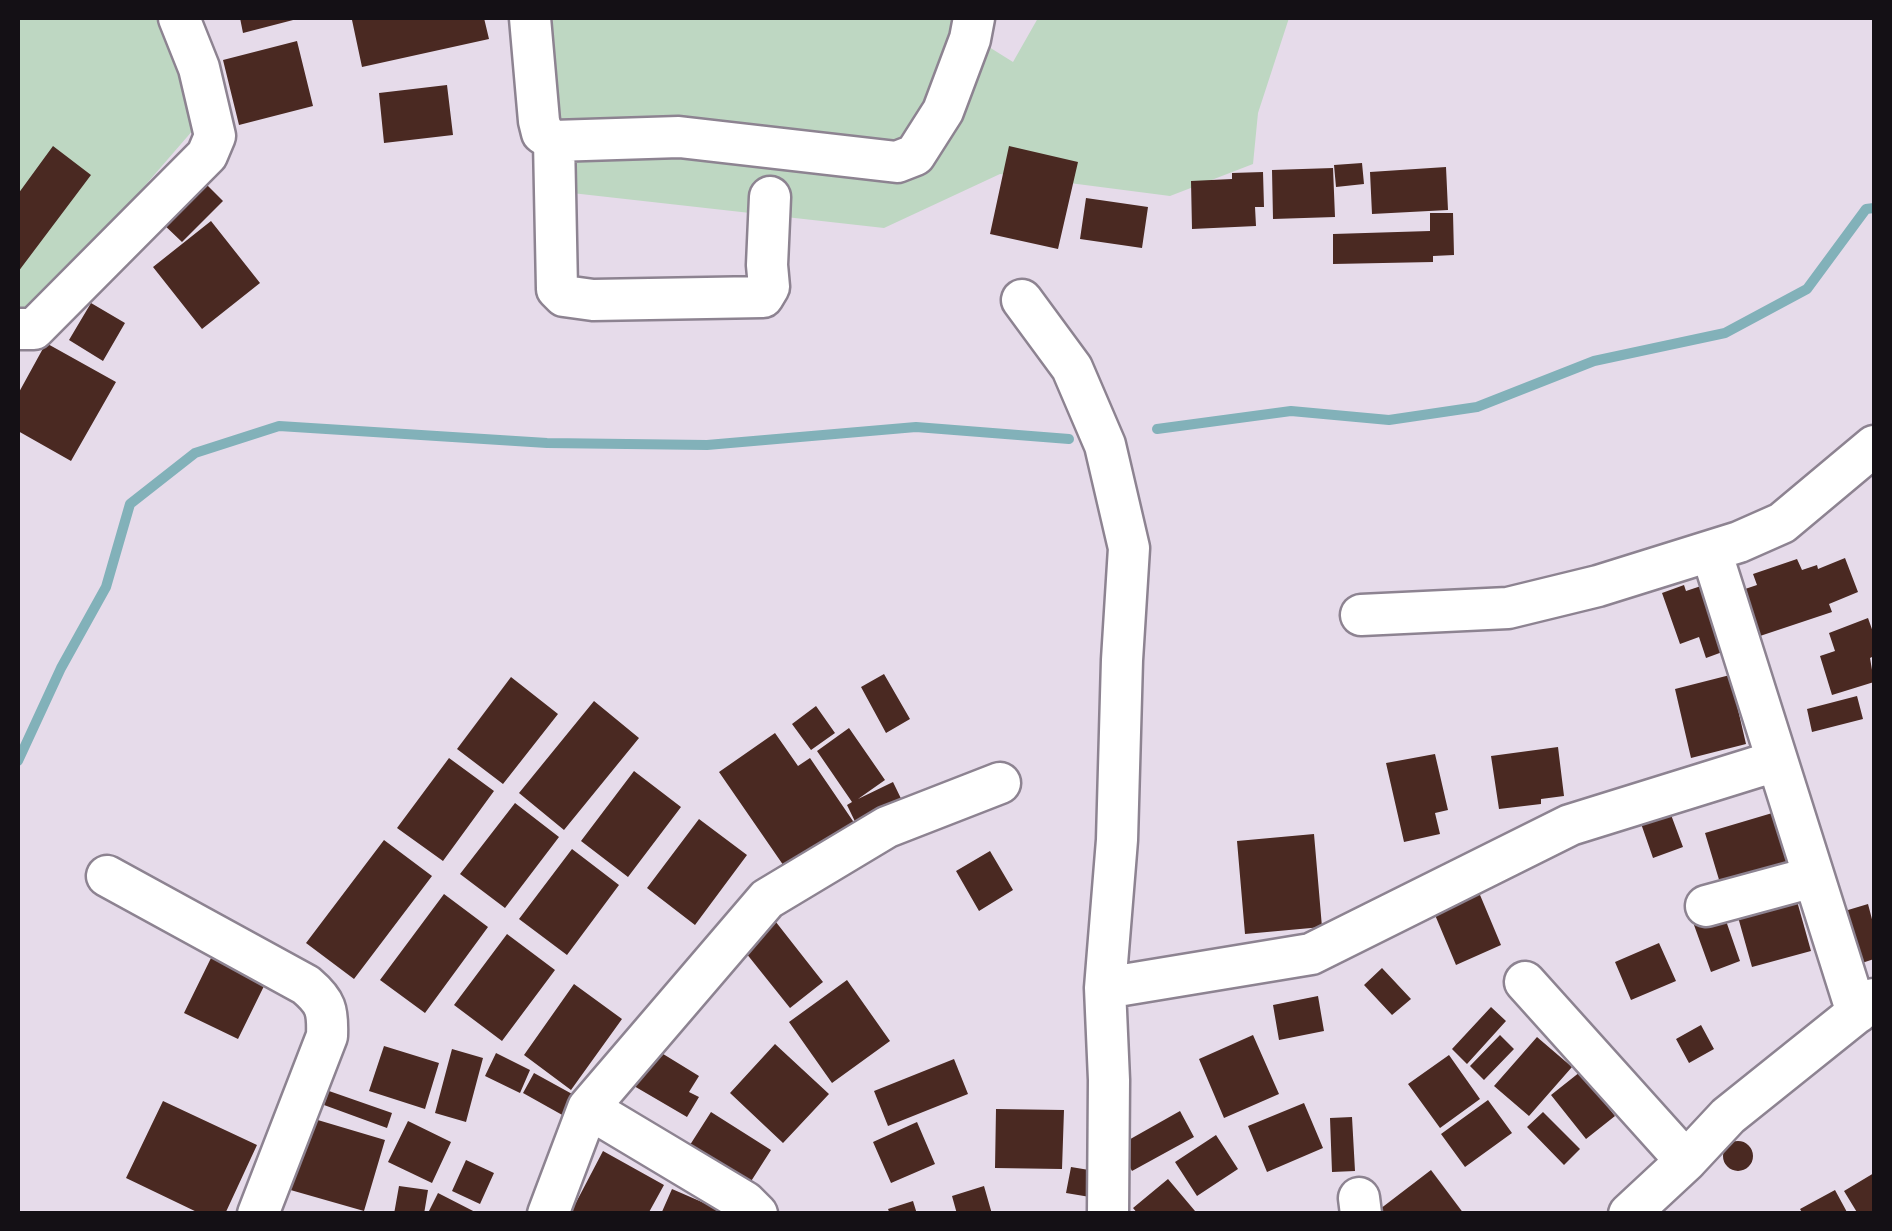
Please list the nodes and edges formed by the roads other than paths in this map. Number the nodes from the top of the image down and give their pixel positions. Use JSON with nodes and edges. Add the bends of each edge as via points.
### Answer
{"nodes":[{"id":1,"x":178,"y":18,"type":"edge"},
{"id":2,"x":530,"y":18,"type":"edge"},
{"id":3,"x":974,"y":18,"type":"edge"},
{"id":4,"x":554,"y":141,"type":"junction"},
{"id":5,"x":770,"y":197,"type":"dead end"},
{"id":6,"x":1022,"y":300,"type":"dead end"},
{"id":7,"x":18,"y":329,"type":"edge"},
{"id":8,"x":1874,"y":446,"type":"edge"},
{"id":9,"x":1711,"y":551,"type":"junction"},
{"id":10,"x":1361,"y":615,"type":"dead end"},
{"id":11,"x":1776,"y":761,"type":"junction"},
{"id":12,"x":1000,"y":784,"type":"dead end"},
{"id":13,"x":107,"y":876,"type":"dead end"},
{"id":14,"x":1814,"y":877,"type":"junction"},
{"id":15,"x":1706,"y":906,"type":"dead end"},
{"id":16,"x":1526,"y":982,"type":"dead end"},
{"id":17,"x":1105,"y":988,"type":"junction"},
{"id":18,"x":1866,"y":1006,"type":"edge"},
{"id":19,"x":588,"y":1108,"type":"junction"},
{"id":20,"x":1686,"y":1161,"type":"junction"},
{"id":21,"x":258,"y":1214,"type":"edge"},
{"id":22,"x":548,"y":1214,"type":"edge"},
{"id":23,"x":758,"y":1214,"type":"edge"},
{"id":24,"x":1108,"y":1214,"type":"edge"},
{"id":25,"x":1629,"y":1214,"type":"edge"}],
"edges":[{"from":1,"to":7,"type":"street","via":[[216,136],[207,155],[34,329]]},
{"from":2,"to":4,"type":"street","via":[[539,121]]},
{"from":3,"to":4,"type":"street","via":[[943,111],[915,155],[897,162],[679,136]]},
{"from":4,"to":5,"type":"street","via":[[557,289],[564,296],[763,296],[770,287]]},
{"from":6,"to":17,"type":"street","via":[[1072,368],[1105,445],[1129,548]]},
{"from":8,"to":9,"type":"street","via":[[1782,523]]},
{"from":9,"to":10,"type":"street","via":[[1508,608]]},
{"from":9,"to":11,"type":"street"},
{"from":11,"to":14,"type":"street"},
{"from":11,"to":17,"type":"street","via":[[1570,825],[1311,954]]},
{"from":12,"to":19,"type":"street","via":[[887,827],[767,899]]},
{"from":13,"to":21,"type":"street","via":[[320,996],[327,1036]]},
{"from":14,"to":15,"type":"street"},
{"from":14,"to":18,"type":"street"},
{"from":16,"to":20,"type":"street"},
{"from":17,"to":24,"type":"street"},
{"from":18,"to":20,"type":"street","via":[[1728,1116]]},
{"from":19,"to":22,"type":"street"},
{"from":19,"to":23,"type":"street"},
{"from":20,"to":25,"type":"street"}]}
